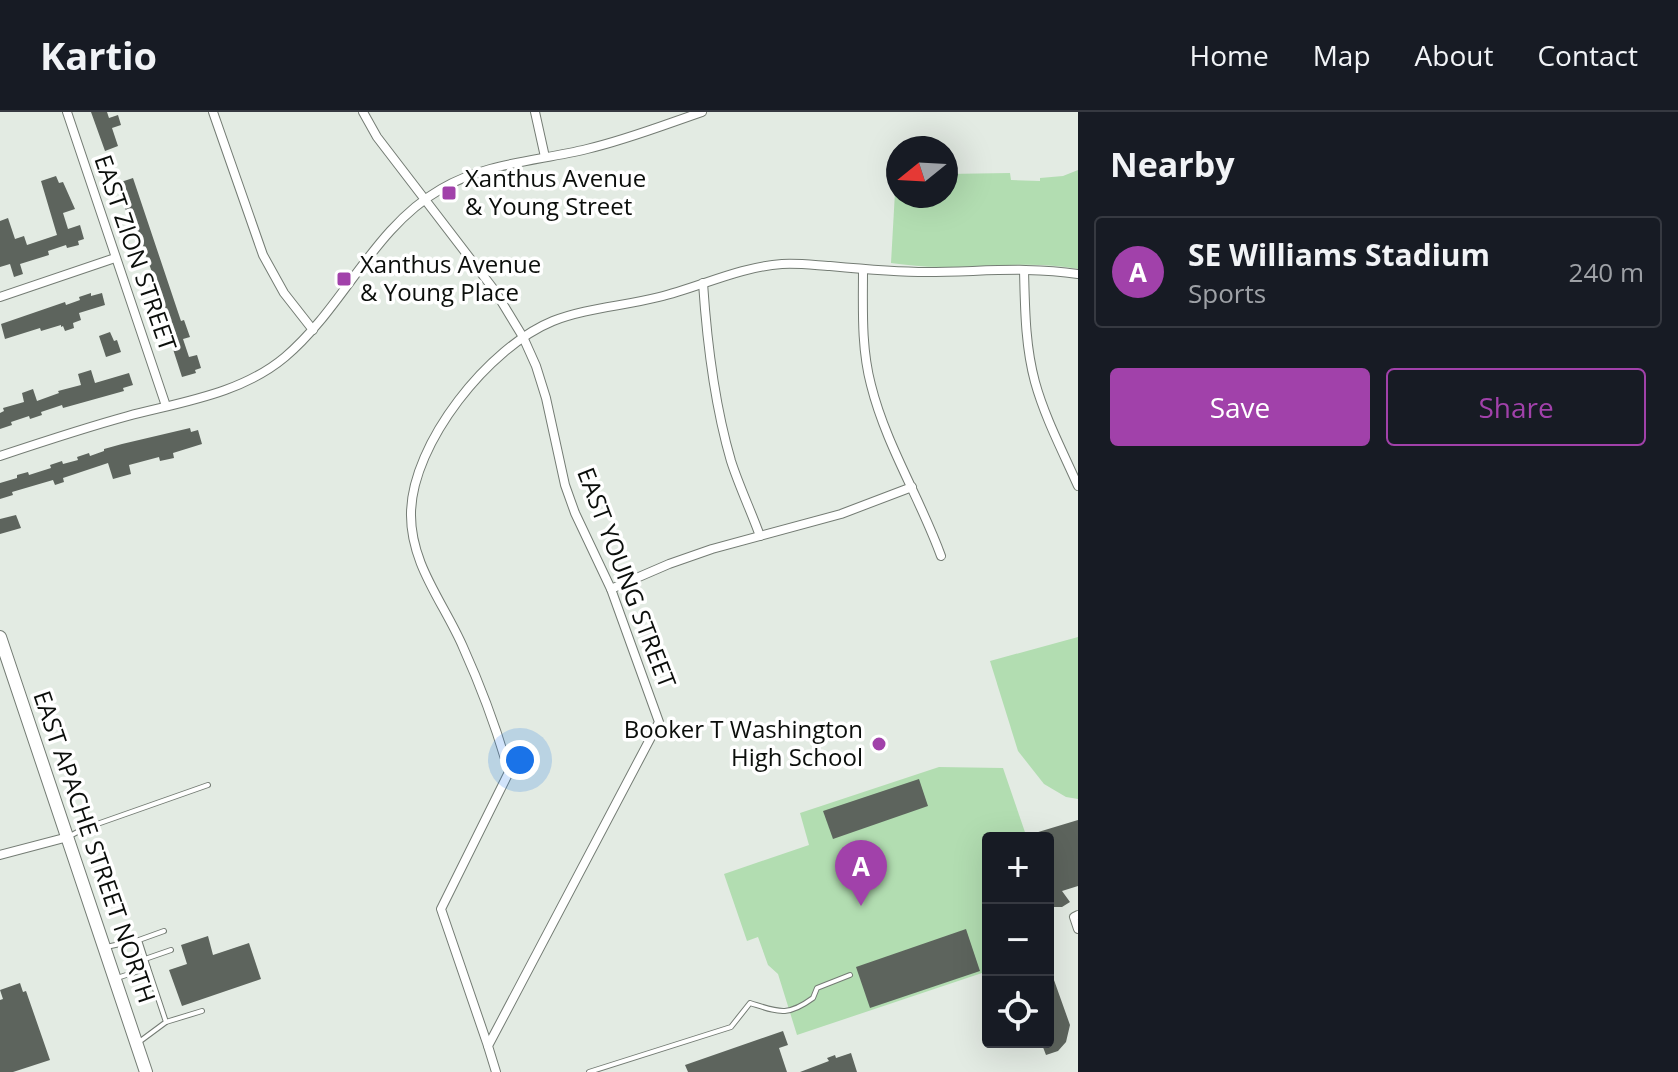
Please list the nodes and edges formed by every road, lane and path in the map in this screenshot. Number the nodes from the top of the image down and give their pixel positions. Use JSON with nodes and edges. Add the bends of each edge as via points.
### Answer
{"nodes":[{"id":1,"x":67,"y":112,"type":"edge"},
{"id":2,"x":213,"y":112,"type":"edge"},
{"id":3,"x":363,"y":112,"type":"edge"},
{"id":4,"x":535,"y":112,"type":"edge"},
{"id":5,"x":702,"y":112,"type":"edge"},
{"id":6,"x":545,"y":157,"type":"junction"},
{"id":7,"x":424,"y":199,"type":"junction"},
{"id":8,"x":115,"y":258,"type":"junction"},
{"id":9,"x":863,"y":269,"type":"junction"},
{"id":10,"x":1024,"y":270,"type":"junction"},
{"id":11,"x":1078,"y":274,"type":"edge"},
{"id":12,"x":703,"y":283,"type":"junction"},
{"id":13,"x":0,"y":297,"type":"edge"},
{"id":14,"x":313,"y":330,"type":"junction"},
{"id":15,"x":523,"y":337,"type":"junction"},
{"id":16,"x":166,"y":406,"type":"junction"},
{"id":17,"x":0,"y":456,"type":"edge"},
{"id":18,"x":1078,"y":486,"type":"edge"},
{"id":19,"x":912,"y":487,"type":"junction"},
{"id":20,"x":760,"y":536,"type":"junction"},
{"id":21,"x":941,"y":556,"type":"dead end"},
{"id":22,"x":611,"y":589,"type":"junction"},
{"id":23,"x":0,"y":637,"type":"edge"},
{"id":24,"x":208,"y":785,"type":"dead end"},
{"id":25,"x":68,"y":837,"type":"junction"},
{"id":26,"x":0,"y":855,"type":"edge"},
{"id":27,"x":1076,"y":916,"type":"edge"},
{"id":28,"x":1078,"y":929,"type":"edge"},
{"id":29,"x":164,"y":931,"type":"dead end"},
{"id":30,"x":139,"y":940,"type":"junction"},
{"id":31,"x":104,"y":947,"type":"junction"},
{"id":32,"x":171,"y":950,"type":"dead end"},
{"id":33,"x":145,"y":959,"type":"junction"},
{"id":34,"x":148,"y":968,"type":"junction"},
{"id":35,"x":850,"y":975,"type":"dead end"},
{"id":36,"x":115,"y":979,"type":"junction"},
{"id":37,"x":202,"y":1011,"type":"dead end"},
{"id":38,"x":166,"y":1022,"type":"junction"},
{"id":39,"x":137,"y":1044,"type":"junction"},
{"id":40,"x":488,"y":1046,"type":"junction"},
{"id":41,"x":146,"y":1072,"type":"edge"},
{"id":42,"x":496,"y":1072,"type":"edge"},
{"id":43,"x":589,"y":1072,"type":"edge"}],
"edges":[{"from":1,"to":8,"type":"street","name":"EAST ZION STREET"},
{"from":2,"to":14,"type":"street","via":[[263,255]]},
{"from":3,"to":7,"type":"street","name":"EAST YOUNG STREET"},
{"from":4,"to":6,"type":"street"},
{"from":5,"to":6,"type":"street","via":[[609,143]]},
{"from":6,"to":7,"type":"street","via":[[464,178]]},
{"from":7,"to":14,"type":"street","via":[[386,235]]},
{"from":7,"to":15,"type":"street","name":"EAST YOUNG STREET","via":[[495,291]]},
{"from":8,"to":13,"type":"street"},
{"from":8,"to":16,"type":"street","name":"EAST ZION STREET"},
{"from":9,"to":10,"type":"street"},
{"from":9,"to":12,"type":"street","via":[[782,264]]},
{"from":9,"to":19,"type":"street","via":[[862,327],[870,384]]},
{"from":10,"to":11,"type":"street"},
{"from":10,"to":18,"type":"street","via":[[1035,381]]},
{"from":12,"to":15,"type":"street","via":[[553,321]]},
{"from":12,"to":20,"type":"street","via":[[719,416]]},
{"from":14,"to":16,"type":"street","via":[[282,360],[233,388]]},
{"from":15,"to":22,"type":"street","name":"EAST YOUNG STREET","via":[[546,398],[565,485]]},
{"from":15,"to":40,"type":"street","via":[[496,359],[442,422],[420,468],[412,502],[417,555],[463,647],[509,772],[441,909]]},
{"from":16,"to":17,"type":"street"},
{"from":19,"to":20,"type":"street","via":[[870,505]]},
{"from":19,"to":21,"type":"street"},
{"from":20,"to":22,"type":"street","via":[[669,564]]},
{"from":22,"to":40,"type":"street","name":"EAST YOUNG STREET","via":[[659,722]]},
{"from":23,"to":25,"type":"main road","name":"EAST APACHE STREET NORTH"},
{"from":24,"to":25,"type":"lane"},
{"from":25,"to":26,"type":"street"},
{"from":25,"to":31,"type":"main road","name":"EAST APACHE STREET NORTH"},
{"from":27,"to":28,"type":"street"},
{"from":29,"to":30,"type":"lane"},
{"from":30,"to":31,"type":"lane"},
{"from":30,"to":33,"type":"lane"},
{"from":31,"to":36,"type":"main road","name":"EAST APACHE STREET NORTH"},
{"from":32,"to":33,"type":"lane"},
{"from":33,"to":34,"type":"lane"},
{"from":34,"to":36,"type":"lane"},
{"from":34,"to":38,"type":"lane"},
{"from":35,"to":43,"type":"lane","via":[[817,988],[813,998],[790,1012],[750,1003],[731,1027]]},
{"from":36,"to":39,"type":"main road","name":"EAST APACHE STREET NORTH"},
{"from":37,"to":38,"type":"lane"},
{"from":38,"to":39,"type":"lane"},
{"from":39,"to":41,"type":"main road","name":"EAST APACHE STREET NORTH"},
{"from":40,"to":42,"type":"street"}]}
